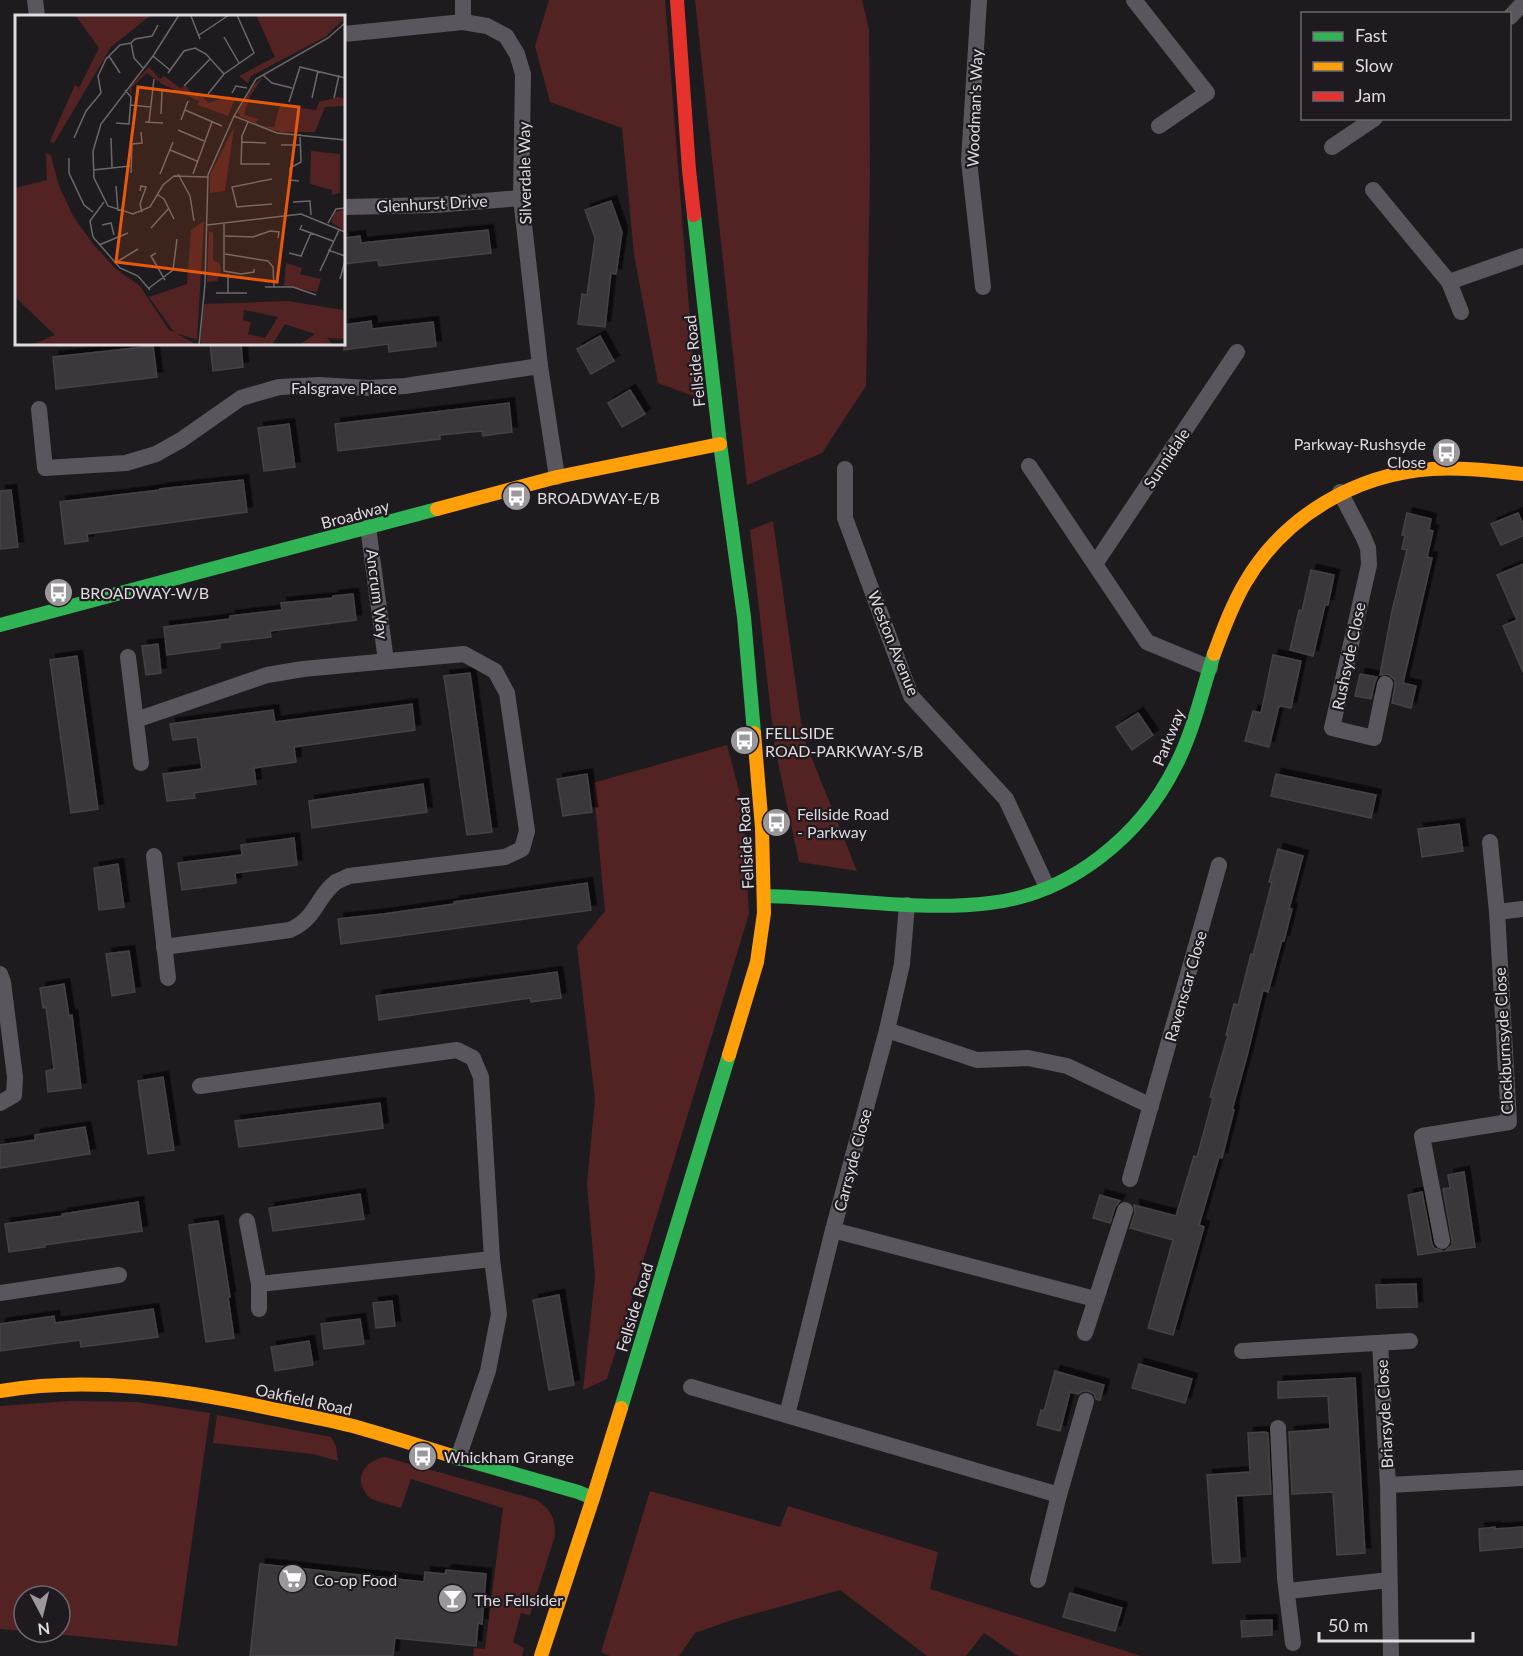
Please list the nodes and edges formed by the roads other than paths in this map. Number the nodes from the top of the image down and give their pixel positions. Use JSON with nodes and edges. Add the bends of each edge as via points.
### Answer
{"nodes":[{"id":1,"x":35,"y":0,"type":"edge"},
{"id":2,"x":463,"y":0,"type":"edge"},
{"id":3,"x":677,"y":0,"type":"edge"},
{"id":4,"x":979,"y":0,"type":"edge"},
{"id":5,"x":1134,"y":0,"type":"edge"},
{"id":6,"x":1523,"y":3,"type":"edge"},
{"id":7,"x":37,"y":15,"type":"edge"},
{"id":8,"x":1511,"y":15,"type":"edge"},
{"id":9,"x":463,"y":22,"type":"junction"},
{"id":10,"x":345,"y":34,"type":"edge"},
{"id":11,"x":1372,"y":120,"type":"edge"},
{"id":12,"x":1159,"y":126,"type":"dead end"},
{"id":13,"x":1332,"y":147,"type":"dead end"},
{"id":14,"x":1373,"y":190,"type":"dead end"},
{"id":15,"x":521,"y":198,"type":"junction"},
{"id":16,"x":345,"y":207,"type":"edge"},
{"id":17,"x":1523,"y":256,"type":"edge"},
{"id":18,"x":1449,"y":282,"type":"junction"},
{"id":19,"x":983,"y":287,"type":"dead end"},
{"id":20,"x":1461,"y":312,"type":"dead end"},
{"id":21,"x":1237,"y":352,"type":"dead end"},
{"id":22,"x":540,"y":366,"type":"junction"},
{"id":23,"x":39,"y":410,"type":"dead end"},
{"id":24,"x":720,"y":444,"type":"junction"},
{"id":25,"x":1029,"y":466,"type":"dead end"},
{"id":26,"x":845,"y":469,"type":"dead end"},
{"id":27,"x":1523,"y":474,"type":"edge"},
{"id":28,"x":557,"y":477,"type":"junction"},
{"id":29,"x":1340,"y":492,"type":"junction"},
{"id":30,"x":368,"y":527,"type":"junction"},
{"id":31,"x":1095,"y":564,"type":"junction"},
{"id":32,"x":0,"y":625,"type":"edge"},
{"id":33,"x":128,"y":657,"type":"dead end"},
{"id":34,"x":386,"y":661,"type":"junction"},
{"id":35,"x":1210,"y":668,"type":"junction"},
{"id":36,"x":1385,"y":684,"type":"dead end"},
{"id":37,"x":136,"y":720,"type":"junction"},
{"id":38,"x":141,"y":763,"type":"dead end"},
{"id":39,"x":1490,"y":842,"type":"dead end"},
{"id":40,"x":154,"y":856,"type":"dead end"},
{"id":41,"x":1219,"y":865,"type":"dead end"},
{"id":42,"x":1047,"y":887,"type":"junction"},
{"id":43,"x":764,"y":896,"type":"junction"},
{"id":44,"x":907,"y":905,"type":"junction"},
{"id":45,"x":1523,"y":909,"type":"edge"},
{"id":46,"x":1497,"y":912,"type":"junction"},
{"id":47,"x":164,"y":947,"type":"junction"},
{"id":48,"x":0,"y":974,"type":"edge"},
{"id":49,"x":168,"y":978,"type":"dead end"},
{"id":50,"x":887,"y":1030,"type":"junction"},
{"id":51,"x":200,"y":1086,"type":"dead end"},
{"id":52,"x":0,"y":1103,"type":"edge"},
{"id":53,"x":1151,"y":1106,"type":"junction"},
{"id":54,"x":1130,"y":1179,"type":"dead end"},
{"id":55,"x":1125,"y":1210,"type":"dead end"},
{"id":56,"x":247,"y":1221,"type":"dead end"},
{"id":57,"x":833,"y":1230,"type":"junction"},
{"id":58,"x":1442,"y":1241,"type":"dead end"},
{"id":59,"x":492,"y":1259,"type":"junction"},
{"id":60,"x":119,"y":1275,"type":"dead end"},
{"id":61,"x":259,"y":1284,"type":"junction"},
{"id":62,"x":0,"y":1293,"type":"edge"},
{"id":63,"x":1095,"y":1299,"type":"junction"},
{"id":64,"x":259,"y":1309,"type":"dead end"},
{"id":65,"x":1085,"y":1333,"type":"dead end"},
{"id":66,"x":1410,"y":1341,"type":"dead end"},
{"id":67,"x":1380,"y":1343,"type":"junction"},
{"id":68,"x":1242,"y":1351,"type":"dead end"},
{"id":69,"x":691,"y":1387,"type":"dead end"},
{"id":70,"x":0,"y":1391,"type":"edge"},
{"id":71,"x":1086,"y":1401,"type":"dead end"},
{"id":72,"x":787,"y":1414,"type":"junction"},
{"id":73,"x":1278,"y":1428,"type":"dead end"},
{"id":74,"x":458,"y":1458,"type":"junction"},
{"id":75,"x":1523,"y":1478,"type":"edge"},
{"id":76,"x":1388,"y":1485,"type":"junction"},
{"id":77,"x":1059,"y":1495,"type":"junction"},
{"id":78,"x":593,"y":1498,"type":"junction"},
{"id":79,"x":1038,"y":1580,"type":"dead end"},
{"id":80,"x":1389,"y":1580,"type":"junction"},
{"id":81,"x":1288,"y":1591,"type":"junction"},
{"id":82,"x":1293,"y":1643,"type":"dead end"},
{"id":83,"x":541,"y":1656,"type":"edge"},
{"id":84,"x":1391,"y":1656,"type":"edge"}],
"edges":[{"from":1,"to":7,"type":"street"},
{"from":2,"to":9,"type":"street"},
{"from":3,"to":24,"type":"street","name":"Fellside Road","via":[[689,170]]},
{"from":4,"to":19,"type":"street","name":"Woodman's Way","via":[[969,161]]},
{"from":5,"to":12,"type":"street","via":[[1207,93]]},
{"from":6,"to":8,"type":"street"},
{"from":9,"to":10,"type":"street","name":"Silverdale Way"},
{"from":9,"to":15,"type":"street","name":"Silverdale Way","via":[[487,26],[506,36],[517,54],[523,74]]},
{"from":11,"to":13,"type":"street"},
{"from":14,"to":18,"type":"street"},
{"from":15,"to":16,"type":"street","name":"Glenhurst Drive"},
{"from":15,"to":22,"type":"street","name":"Silverdale Way"},
{"from":17,"to":18,"type":"street"},
{"from":18,"to":20,"type":"street"},
{"from":21,"to":31,"type":"street","name":"Sunnidale"},
{"from":22,"to":23,"type":"street","name":"Falsgrave Place","via":[[405,386],[279,387],[241,398],[182,440],[156,454],[126,463],[45,468]]},
{"from":22,"to":28,"type":"street","name":"Silverdale Way"},
{"from":24,"to":28,"type":"street","name":"Broadway"},
{"from":24,"to":43,"type":"street","name":"Fellside Road","via":[[744,617]]},
{"from":25,"to":31,"type":"street"},
{"from":26,"to":42,"type":"street","name":"Weston Avenue","via":[[845,518],[912,696],[1006,799]]},
{"from":27,"to":29,"type":"street","name":"Parkway","via":[[1453,468],[1419,470],[1393,474]]},
{"from":28,"to":30,"type":"street","name":"Broadway"},
{"from":29,"to":35,"type":"street","name":"Parkway","via":[[1297,521],[1248,577]]},
{"from":29,"to":36,"type":"street","name":"Rushsyde Close","via":[[1368,548],[1369,565],[1332,728],[1374,738]]},
{"from":30,"to":32,"type":"street","name":"Broadway"},
{"from":30,"to":34,"type":"street","name":"Ancrum Way"},
{"from":31,"to":35,"type":"street","via":[[1147,642]]},
{"from":33,"to":37,"type":"street"},
{"from":34,"to":37,"type":"street","via":[[267,675]]},
{"from":34,"to":47,"type":"street","via":[[464,654],[495,671],[507,693],[527,831],[522,849],[505,857],[349,876],[330,888],[311,916],[290,930]]},
{"from":35,"to":42,"type":"street","name":"Parkway","via":[[1173,773],[1141,818],[1103,856]]},
{"from":37,"to":38,"type":"street"},
{"from":39,"to":46,"type":"street","name":"Clockburnsyde Close"},
{"from":40,"to":47,"type":"street"},
{"from":41,"to":53,"type":"street","name":"Ravenscar Close"},
{"from":42,"to":44,"type":"street","name":"Parkway","via":[[1006,901]]},
{"from":43,"to":44,"type":"street","name":"Parkway"},
{"from":43,"to":78,"type":"street","name":"Fellside Road","via":[[757,962]]},
{"from":44,"to":50,"type":"street","name":"Carrsyde Close","via":[[902,964]]},
{"from":45,"to":46,"type":"street"},
{"from":46,"to":58,"type":"street","name":"Clockburnsyde Close","via":[[1509,1122],[1422,1136]]},
{"from":47,"to":49,"type":"street"},
{"from":48,"to":52,"type":"street","via":[[15,1077],[14,1095]]},
{"from":50,"to":53,"type":"street","via":[[977,1060],[1028,1058],[1067,1066]]},
{"from":50,"to":57,"type":"street","name":"Carrsyde Close"},
{"from":51,"to":59,"type":"street","via":[[457,1050],[473,1058],[481,1077]]},
{"from":53,"to":54,"type":"street","name":"Ravenscar Close"},
{"from":55,"to":63,"type":"street"},
{"from":56,"to":61,"type":"street"},
{"from":57,"to":63,"type":"street"},
{"from":57,"to":72,"type":"street","name":"Carrsyde Close"},
{"from":59,"to":61,"type":"street"},
{"from":59,"to":74,"type":"street","via":[[499,1314],[488,1371]]},
{"from":60,"to":62,"type":"street"},
{"from":61,"to":64,"type":"street"},
{"from":63,"to":65,"type":"street"},
{"from":66,"to":67,"type":"street"},
{"from":67,"to":68,"type":"street"},
{"from":67,"to":76,"type":"street","name":"Briarsyde Close"},
{"from":69,"to":72,"type":"street"},
{"from":70,"to":74,"type":"street","name":"Oakfield Road","via":[[65,1384],[170,1389],[351,1426]]},
{"from":71,"to":77,"type":"street"},
{"from":72,"to":77,"type":"street"},
{"from":73,"to":81,"type":"street"},
{"from":74,"to":78,"type":"street","name":"Oakfield Road"},
{"from":75,"to":76,"type":"street","name":"Briarsyde Close"},
{"from":76,"to":80,"type":"street","name":"Briarsyde Close"},
{"from":77,"to":79,"type":"street"},
{"from":78,"to":83,"type":"street","name":"Fellside Road"},
{"from":80,"to":81,"type":"street"},
{"from":80,"to":84,"type":"street","name":"Briarsyde Close"},
{"from":81,"to":82,"type":"street"}]}
